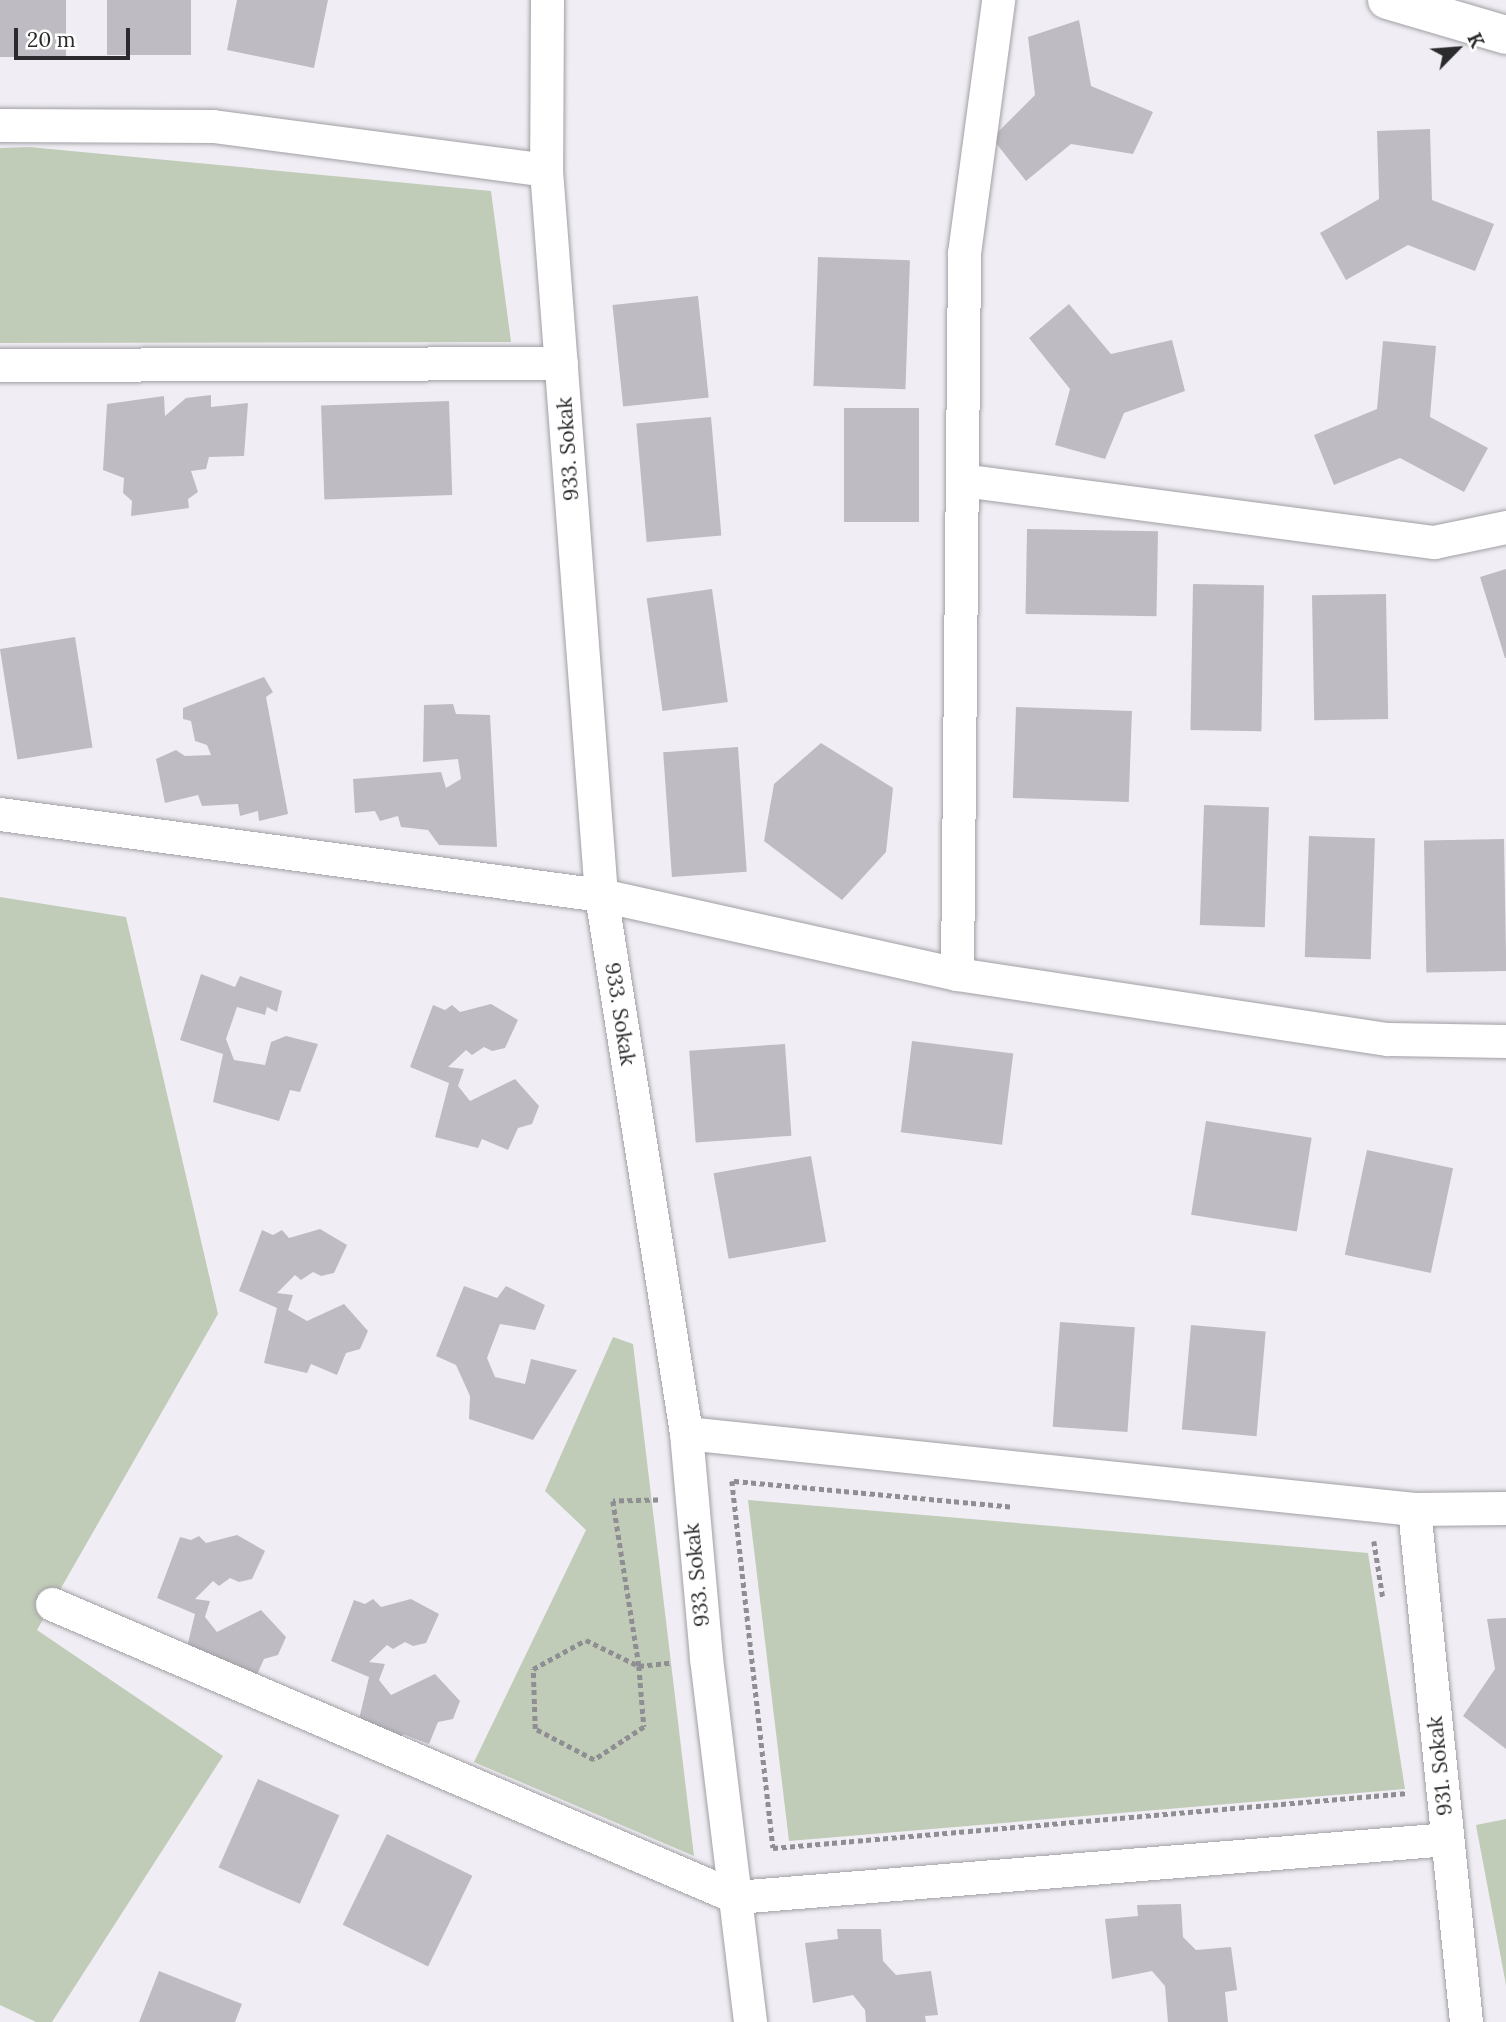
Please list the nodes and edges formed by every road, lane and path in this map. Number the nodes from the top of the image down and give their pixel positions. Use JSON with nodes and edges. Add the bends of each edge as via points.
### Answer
{"nodes":[{"id":1,"x":547,"y":0,"type":"edge"},
{"id":2,"x":998,"y":0,"type":"edge"},
{"id":3,"x":1387,"y":0,"type":"edge"},
{"id":4,"x":1506,"y":36,"type":"edge"},
{"id":5,"x":0,"y":125,"type":"edge"},
{"id":6,"x":546,"y":170,"type":"junction"},
{"id":7,"x":561,"y":363,"type":"junction"},
{"id":8,"x":0,"y":365,"type":"edge"},
{"id":9,"x":962,"y":480,"type":"junction"},
{"id":10,"x":1506,"y":527,"type":"edge"},
{"id":11,"x":0,"y":814,"type":"edge"},
{"id":12,"x":601,"y":895,"type":"junction"},
{"id":13,"x":957,"y":974,"type":"junction"},
{"id":14,"x":1506,"y":1041,"type":"edge"},
{"id":15,"x":686,"y":1433,"type":"junction"},
{"id":16,"x":690,"y":1499,"type":"junction"},
{"id":17,"x":1506,"y":1507,"type":"edge"},
{"id":18,"x":1019,"y":1508,"type":"dead end"},
{"id":19,"x":1415,"y":1509,"type":"junction"},
{"id":20,"x":1360,"y":1539,"type":"dead end"},
{"id":21,"x":52,"y":1604,"type":"dead end"},
{"id":22,"x":1385,"y":1606,"type":"dead end"},
{"id":23,"x":706,"y":1658,"type":"junction"},
{"id":24,"x":639,"y":1666,"type":"junction"},
{"id":25,"x":1416,"y":1792,"type":"dead end"},
{"id":26,"x":1447,"y":1839,"type":"junction"},
{"id":27,"x":736,"y":1897,"type":"junction"},
{"id":28,"x":750,"y":2022,"type":"edge"},
{"id":29,"x":1466,"y":2022,"type":"edge"}],
"edges":[{"from":1,"to":6,"type":"street","name":"933. Sokak"},
{"from":2,"to":9,"type":"street","via":[[964,253]]},
{"from":3,"to":4,"type":"main road"},
{"from":5,"to":6,"type":"street","via":[[214,126]]},
{"from":6,"to":7,"type":"street","name":"933. Sokak"},
{"from":7,"to":8,"type":"street"},
{"from":7,"to":12,"type":"street","name":"933. Sokak"},
{"from":9,"to":10,"type":"street","via":[[1434,542]]},
{"from":9,"to":13,"type":"street"},
{"from":11,"to":12,"type":"street"},
{"from":12,"to":13,"type":"street"},
{"from":12,"to":15,"type":"street","name":"933. Sokak"},
{"from":13,"to":14,"type":"street","via":[[1388,1039]]},
{"from":15,"to":16,"type":"street","name":"933. Sokak"},
{"from":15,"to":19,"type":"street"},
{"from":16,"to":23,"type":"street","name":"933. Sokak"},
{"from":16,"to":24,"type":"path","via":[[613,1501]]},
{"from":17,"to":19,"type":"street"},
{"from":18,"to":25,"type":"path","via":[[732,1481],[773,1848]]},
{"from":19,"to":26,"type":"street","name":"931. Sokak"},
{"from":20,"to":22,"type":"path","via":[[1374,1540]]},
{"from":21,"to":27,"type":"street"},
{"from":23,"to":24,"type":"path"},
{"from":23,"to":27,"type":"street","name":"933. Sokak"},
{"from":24,"to":24,"type":"path","via":[[586,1640],[533,1670],[535,1729],[594,1760],[644,1727]]},
{"from":26,"to":27,"type":"street"},
{"from":26,"to":29,"type":"street","name":"931. Sokak"},
{"from":27,"to":28,"type":"street","name":"933. Sokak"}]}
